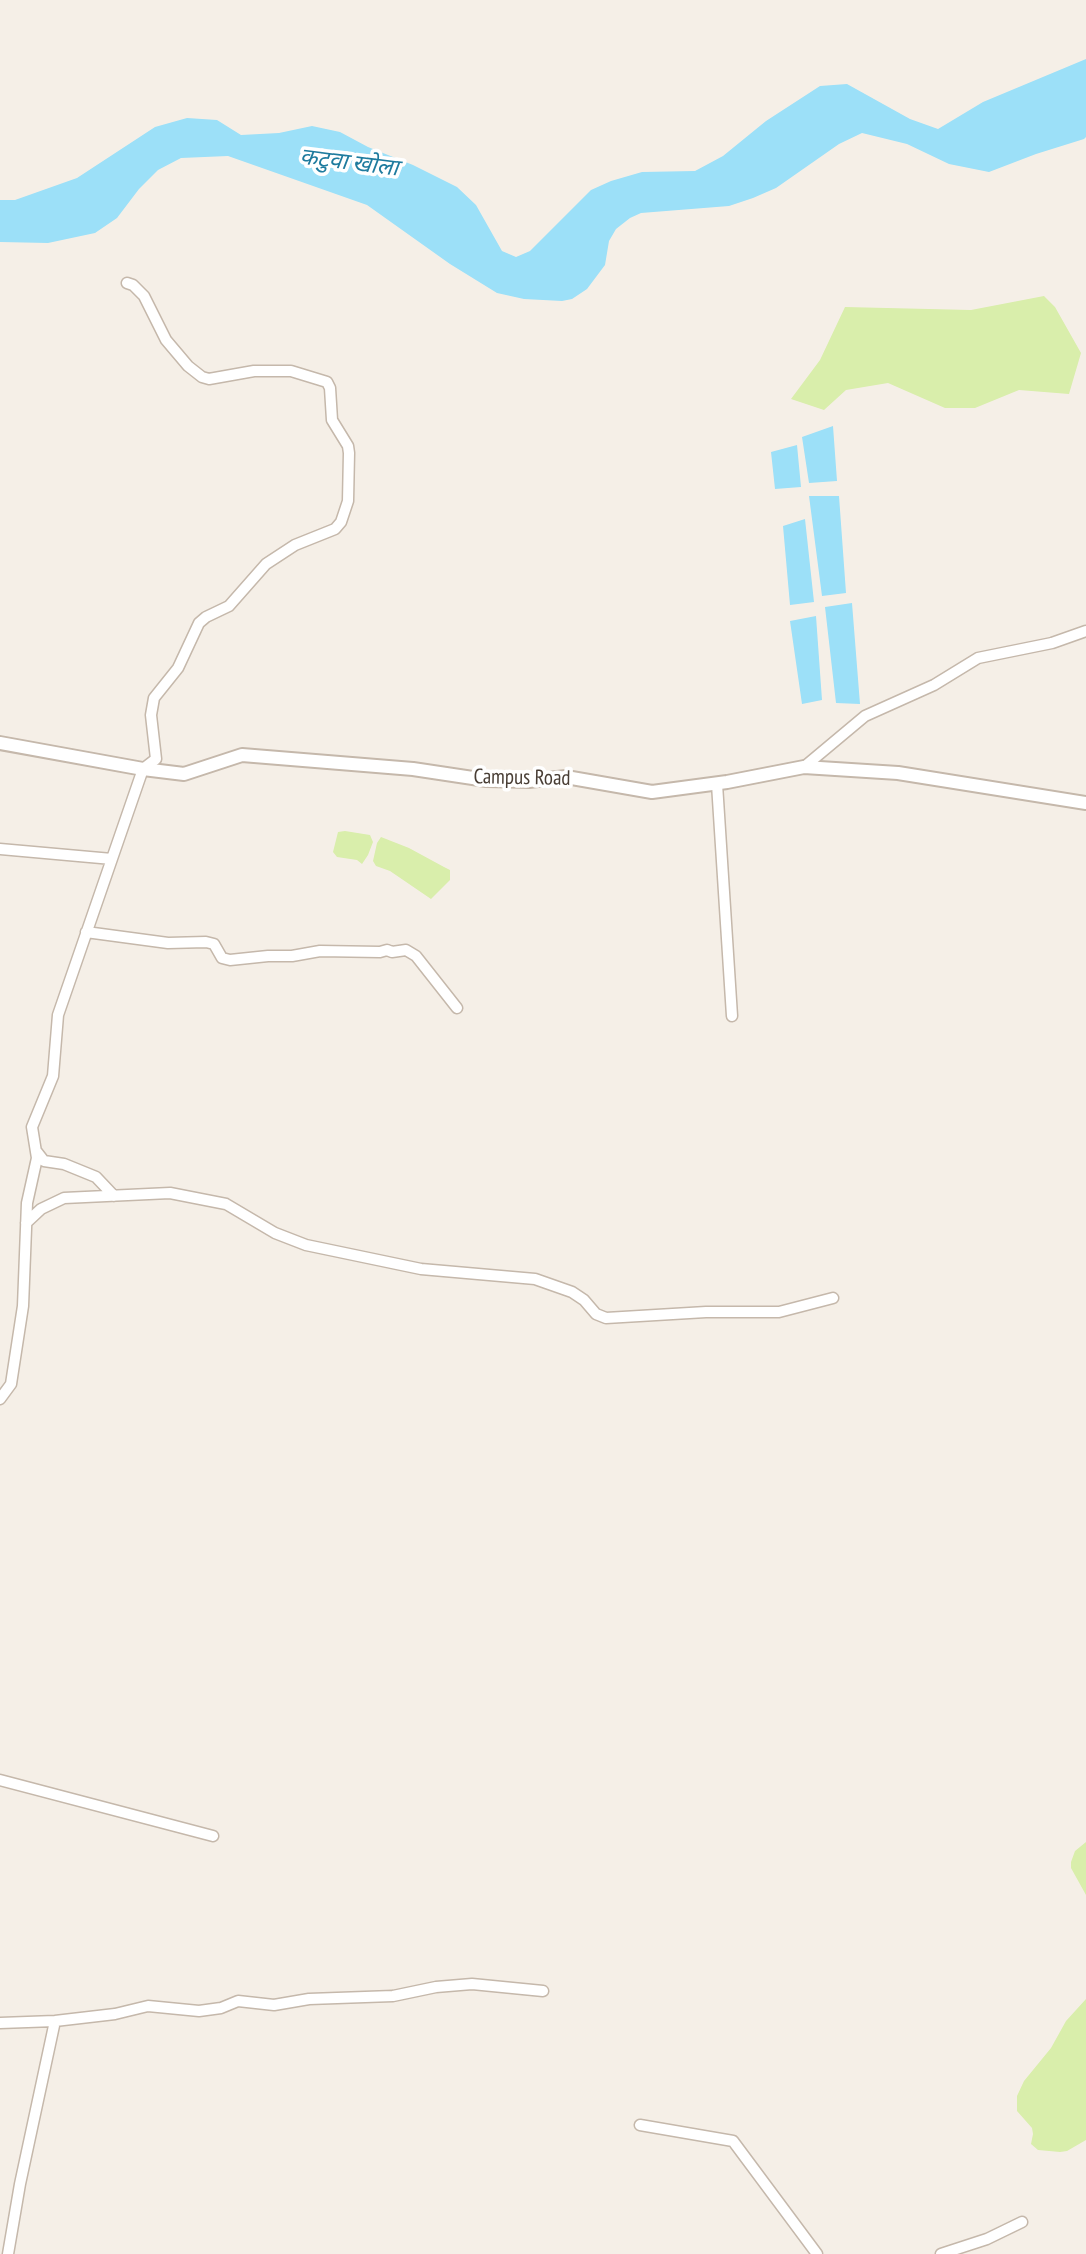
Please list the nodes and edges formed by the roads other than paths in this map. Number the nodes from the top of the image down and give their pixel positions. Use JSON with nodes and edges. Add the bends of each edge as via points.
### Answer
{"nodes":[{"id":1,"x":127,"y":283,"type":"dead end"},
{"id":2,"x":1086,"y":631,"type":"edge"},
{"id":3,"x":0,"y":743,"type":"edge"},
{"id":4,"x":804,"y":767,"type":"junction"},
{"id":5,"x":143,"y":769,"type":"junction"},
{"id":6,"x":718,"y":784,"type":"junction"},
{"id":7,"x":1086,"y":803,"type":"edge"},
{"id":8,"x":0,"y":849,"type":"edge"},
{"id":9,"x":112,"y":859,"type":"junction"},
{"id":10,"x":86,"y":932,"type":"junction"},
{"id":11,"x":457,"y":1008,"type":"dead end"},
{"id":12,"x":732,"y":1016,"type":"dead end"},
{"id":13,"x":37,"y":1152,"type":"junction"},
{"id":14,"x":114,"y":1196,"type":"junction"},
{"id":15,"x":26,"y":1223,"type":"junction"},
{"id":16,"x":833,"y":1298,"type":"dead end"},
{"id":17,"x":0,"y":1399,"type":"edge"},
{"id":18,"x":0,"y":1780,"type":"edge"},
{"id":19,"x":213,"y":1836,"type":"dead end"},
{"id":20,"x":543,"y":1991,"type":"dead end"},
{"id":21,"x":55,"y":2021,"type":"junction"},
{"id":22,"x":0,"y":2023,"type":"edge"},
{"id":23,"x":640,"y":2125,"type":"dead end"},
{"id":24,"x":1022,"y":2222,"type":"dead end"},
{"id":25,"x":8,"y":2254,"type":"edge"},
{"id":26,"x":817,"y":2254,"type":"edge"},
{"id":27,"x":941,"y":2254,"type":"edge"}],
"edges":[{"from":1,"to":5,"type":"street","via":[[144,296],[166,340],[202,377],[291,371],[327,382],[332,420],[349,453],[348,501],[339,526],[265,564],[229,606],[199,623],[178,668],[154,698],[151,715],[156,759]]},
{"from":2,"to":4,"type":"street","via":[[978,658],[934,685],[865,716]]},
{"from":3,"to":5,"type":"street","name":"Campus Road"},
{"from":4,"to":6,"type":"street","name":"Campus Road"},
{"from":4,"to":7,"type":"street","name":"Campus Road","via":[[898,773]]},
{"from":5,"to":6,"type":"street","name":"Campus Road","via":[[184,774],[242,755],[413,769],[486,780],[566,777],[652,792]]},
{"from":5,"to":9,"type":"street"},
{"from":6,"to":12,"type":"street"},
{"from":8,"to":9,"type":"street"},
{"from":9,"to":10,"type":"street"},
{"from":10,"to":11,"type":"street","via":[[184,944],[206,942],[230,961],[335,950],[406,950],[416,956]]},
{"from":10,"to":13,"type":"street","via":[[58,1015],[53,1076],[32,1127]]},
{"from":13,"to":14,"type":"street","via":[[44,1161],[96,1177]]},
{"from":13,"to":15,"type":"street"},
{"from":14,"to":15,"type":"street","via":[[64,1198]]},
{"from":14,"to":16,"type":"street","via":[[170,1193],[226,1205],[306,1245],[421,1269],[535,1279],[572,1292],[606,1318],[779,1312]]},
{"from":15,"to":17,"type":"street","via":[[23,1306],[11,1384]]},
{"from":18,"to":19,"type":"street"},
{"from":20,"to":21,"type":"street","via":[[472,1984],[393,1996],[274,2005],[238,2001],[200,2011],[148,2006]]},
{"from":21,"to":22,"type":"street"},
{"from":21,"to":25,"type":"street"},
{"from":23,"to":26,"type":"street","via":[[733,2141]]},
{"from":24,"to":27,"type":"street"}]}
